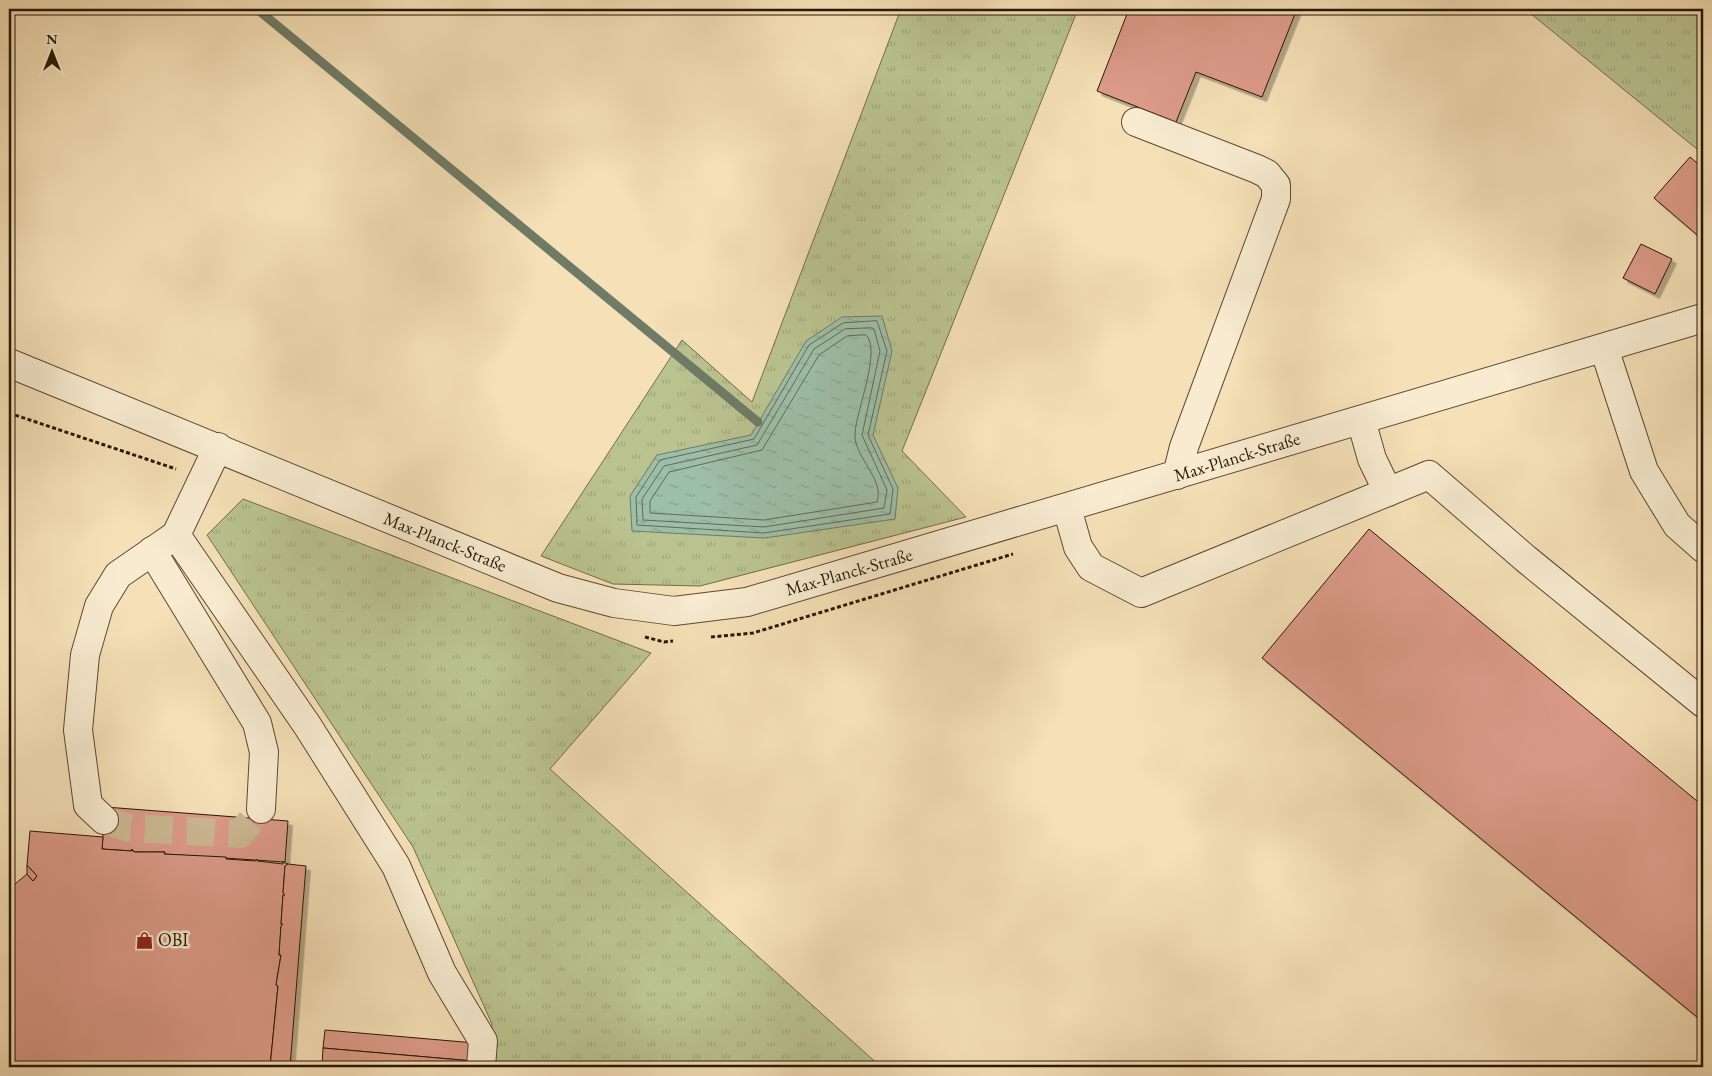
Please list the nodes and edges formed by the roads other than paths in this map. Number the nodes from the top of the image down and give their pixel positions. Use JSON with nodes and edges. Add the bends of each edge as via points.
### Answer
{"nodes":[{"id":1,"x":1136,"y":122,"type":"dead end"},
{"id":2,"x":1703,"y":318,"type":"edge"},
{"id":3,"x":1604,"y":348,"type":"junction"},
{"id":4,"x":9,"y":363,"type":"edge"},
{"id":5,"x":1361,"y":420,"type":"junction"},
{"id":6,"x":218,"y":447,"type":"junction"},
{"id":7,"x":1177,"y":475,"type":"junction"},
{"id":8,"x":1388,"y":492,"type":"junction"},
{"id":9,"x":1067,"y":508,"type":"junction"},
{"id":10,"x":176,"y":535,"type":"junction"},
{"id":11,"x":1703,"y":548,"type":"edge"},
{"id":12,"x":152,"y":551,"type":"junction"},
{"id":13,"x":1703,"y":703,"type":"edge"},
{"id":14,"x":261,"y":809,"type":"tunnel mouth"},
{"id":15,"x":104,"y":820,"type":"tunnel mouth"},
{"id":16,"x":481,"y":1067,"type":"edge"}],
"edges":[{"from":1,"to":7,"type":"street","via":[[1257,169],[1267,174],[1276,185],[1276,199],[1184,446]]},
{"from":2,"to":3,"type":"street","name":"Max-Planck-Straße"},
{"from":3,"to":5,"type":"street","name":"Max-Planck-Straße"},
{"from":3,"to":11,"type":"street","via":[[1644,471],[1677,525]]},
{"from":4,"to":6,"type":"street","name":"Max-Planck-Straße"},
{"from":5,"to":7,"type":"street","name":"Max-Planck-Straße"},
{"from":5,"to":8,"type":"street","via":[[1372,459]]},
{"from":6,"to":9,"type":"street","name":"Max-Planck-Straße","via":[[558,588],[614,603],[674,611],[747,602]]},
{"from":6,"to":10,"type":"street"},
{"from":7,"to":9,"type":"street","name":"Max-Planck-Straße"},
{"from":8,"to":9,"type":"street","via":[[1141,593],[1091,567],[1078,547]]},
{"from":8,"to":13,"type":"street","via":[[1430,474],[1526,559]]},
{"from":10,"to":12,"type":"street"},
{"from":10,"to":16,"type":"street","via":[[308,725],[396,866],[442,973],[483,1041]]},
{"from":12,"to":14,"type":"street","via":[[257,723],[264,752]]},
{"from":12,"to":15,"type":"street","via":[[118,575],[98,606],[85,655],[78,730],[88,805]]}]}
